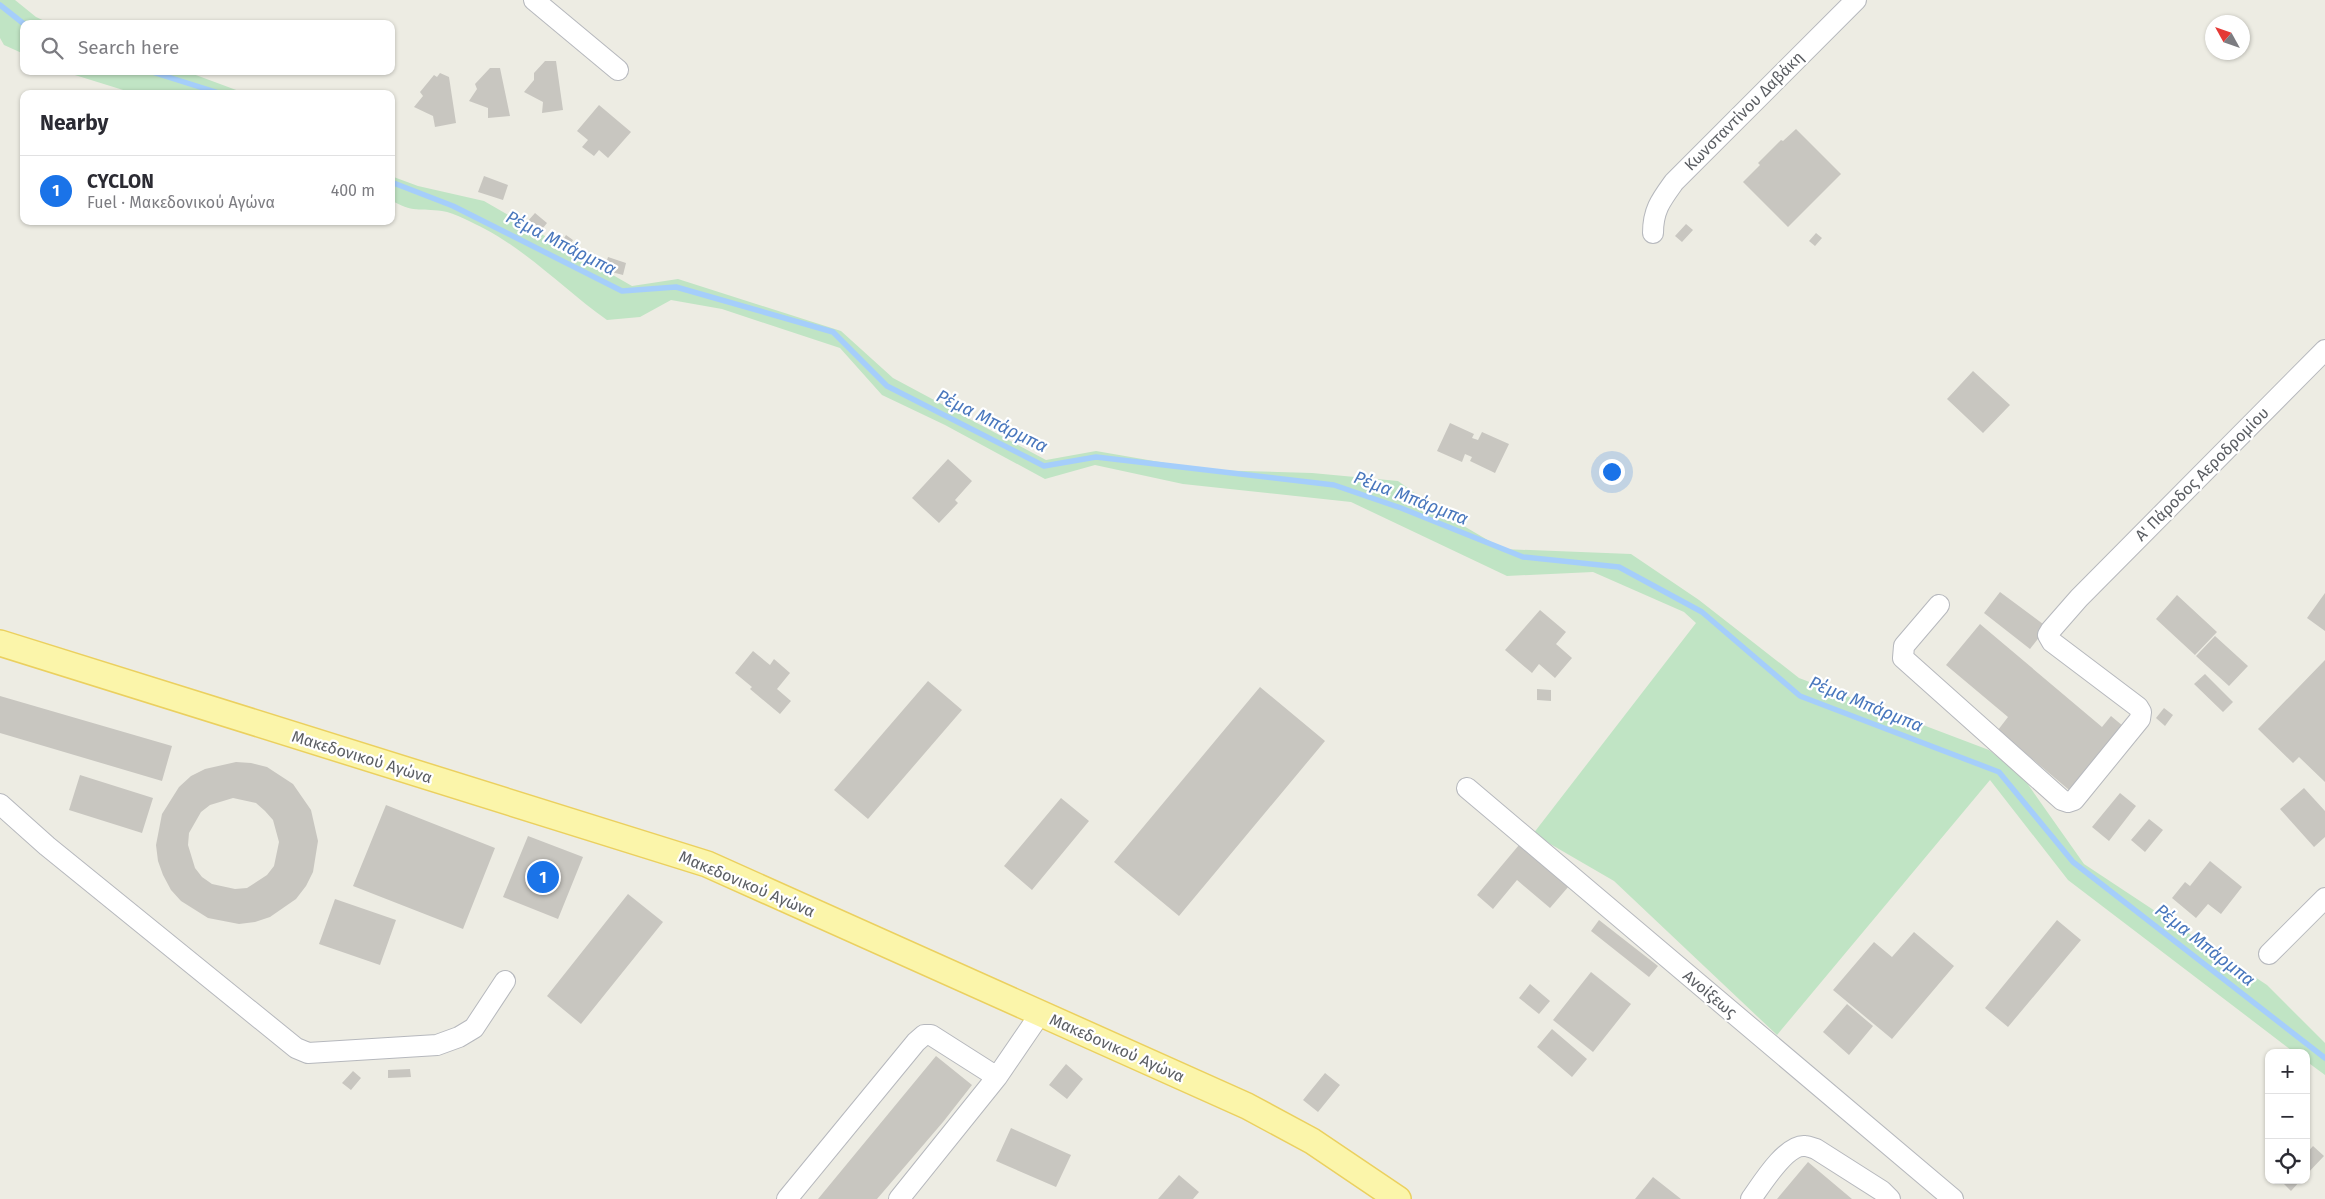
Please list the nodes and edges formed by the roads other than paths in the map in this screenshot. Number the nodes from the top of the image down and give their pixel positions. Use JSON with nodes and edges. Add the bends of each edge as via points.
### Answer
{"nodes":[{"id":1,"x":534,"y":0,"type":"edge"},
{"id":2,"x":1856,"y":0,"type":"edge"},
{"id":3,"x":618,"y":70,"type":"dead end"},
{"id":4,"x":1653,"y":233,"type":"dead end"},
{"id":5,"x":2325,"y":350,"type":"edge"},
{"id":6,"x":1939,"y":605,"type":"dead end"},
{"id":7,"x":0,"y":643,"type":"edge"},
{"id":8,"x":1467,"y":788,"type":"dead end"},
{"id":9,"x":0,"y":804,"type":"edge"},
{"id":10,"x":2325,"y":898,"type":"edge"},
{"id":11,"x":2268,"y":954,"type":"dead end"},
{"id":12,"x":505,"y":981,"type":"dead end"},
{"id":13,"x":1040,"y":1014,"type":"junction"},
{"id":14,"x":997,"y":1077,"type":"junction"},
{"id":15,"x":787,"y":1199,"type":"edge"},
{"id":16,"x":899,"y":1199,"type":"edge"},
{"id":17,"x":1398,"y":1199,"type":"edge"},
{"id":18,"x":1750,"y":1199,"type":"edge"},
{"id":19,"x":1890,"y":1199,"type":"edge"},
{"id":20,"x":1953,"y":1199,"type":"edge"}],
"edges":[{"from":1,"to":3,"type":"street"},
{"from":2,"to":4,"type":"street","name":"Κωνσταντίνου Δαβάκη","via":[[1674,182],[1653,217]]},
{"from":5,"to":6,"type":"street","name":"Α' Πάροδος Αεροδρομίου","via":[[2050,630],[2048,635],[2052,642],[2141,712],[2140,719],[2074,800],[2062,800],[1903,658],[1904,646]]},
{"from":7,"to":13,"type":"main road","name":"Μακεδονικού Αγώνα","via":[[707,864]]},
{"from":8,"to":20,"type":"street","name":"Ανοίξεως"},
{"from":9,"to":12,"type":"street","via":[[47,846],[296,1048],[308,1053],[437,1045],[459,1038],[474,1028]]},
{"from":10,"to":11,"type":"street"},
{"from":13,"to":14,"type":"street"},
{"from":13,"to":17,"type":"main road","name":"Μακεδονικού Αγώνα","via":[[1247,1106],[1312,1141]]},
{"from":14,"to":15,"type":"street","via":[[931,1035],[924,1035]]},
{"from":14,"to":16,"type":"street"},
{"from":18,"to":19,"type":"street","via":[[1785,1154],[1804,1145],[1816,1149]]}]}
